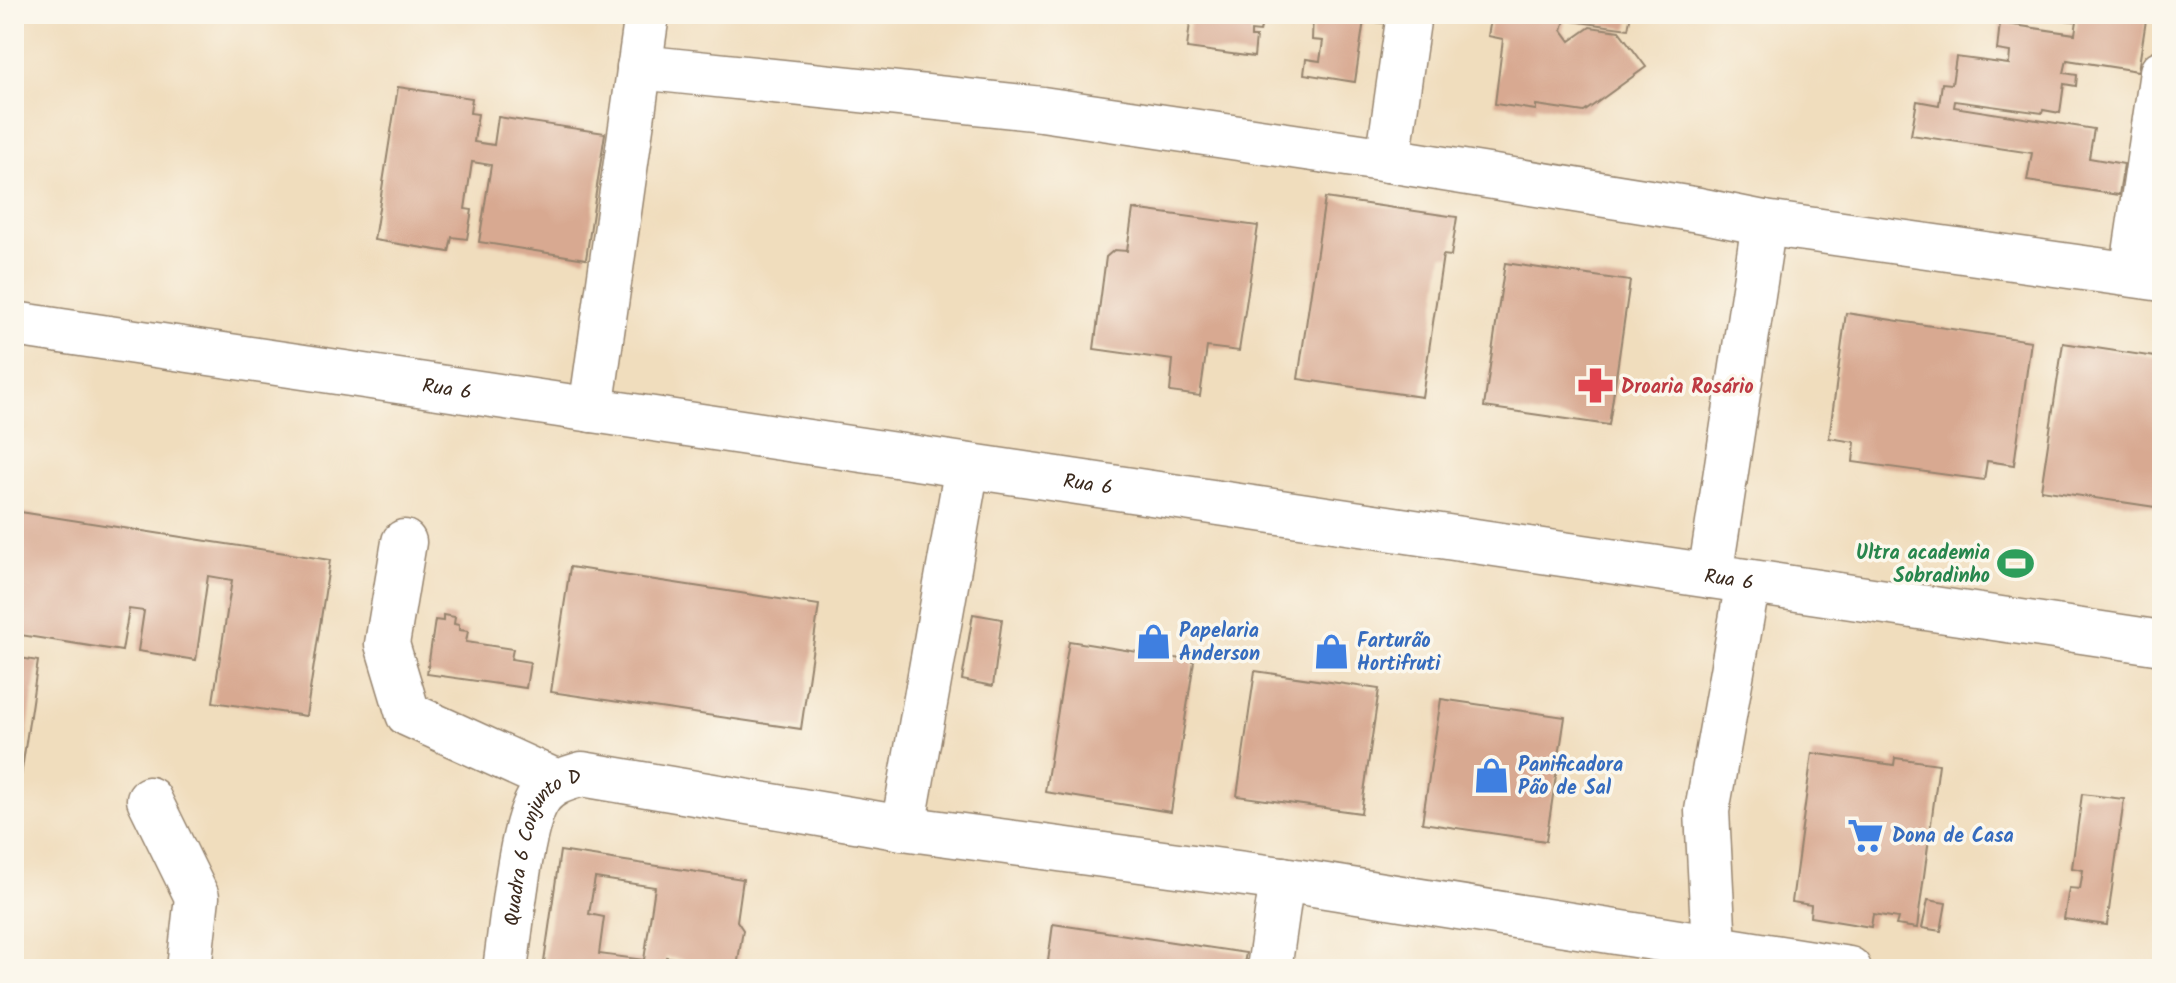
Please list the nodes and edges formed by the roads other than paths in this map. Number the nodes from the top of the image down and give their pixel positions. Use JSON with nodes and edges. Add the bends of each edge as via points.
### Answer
{"nodes":[{"id":1,"x":647,"y":14,"type":"edge"},
{"id":2,"x":1409,"y":14,"type":"edge"},
{"id":3,"x":639,"y":67,"type":"junction"},
{"id":4,"x":2162,"y":72,"type":"edge"},
{"id":5,"x":1388,"y":160,"type":"junction"},
{"id":6,"x":1764,"y":223,"type":"junction"},
{"id":7,"x":2147,"y":276,"type":"edge"},
{"id":8,"x":14,"y":324,"type":"edge"},
{"id":9,"x":591,"y":410,"type":"junction"},
{"id":10,"x":967,"y":466,"type":"junction"},
{"id":11,"x":404,"y":542,"type":"dead end"},
{"id":12,"x":1729,"y":579,"type":"junction"},
{"id":13,"x":2162,"y":643,"type":"edge"},
{"id":14,"x":557,"y":782,"type":"junction"},
{"id":15,"x":149,"y":799,"type":"dead end"},
{"id":16,"x":903,"y":828,"type":"junction"},
{"id":17,"x":1282,"y":879,"type":"junction"},
{"id":18,"x":1714,"y":947,"type":"junction"},
{"id":19,"x":189,"y":969,"type":"edge"},
{"id":20,"x":505,"y":969,"type":"edge"},
{"id":21,"x":1269,"y":969,"type":"edge"},
{"id":22,"x":1849,"y":969,"type":"edge"}],
"edges":[{"from":1,"to":3,"type":"street"},
{"from":2,"to":5,"type":"street"},
{"from":3,"to":5,"type":"street","via":[[1042,109]]},
{"from":3,"to":9,"type":"street"},
{"from":4,"to":7,"type":"street"},
{"from":5,"to":6,"type":"street"},
{"from":6,"to":7,"type":"street"},
{"from":6,"to":12,"type":"street"},
{"from":8,"to":9,"type":"street","name":"Rua 6"},
{"from":9,"to":10,"type":"street","name":"Rua 6"},
{"from":10,"to":12,"type":"street","name":"Rua 6"},
{"from":10,"to":16,"type":"street"},
{"from":11,"to":14,"type":"street","via":[[387,644],[408,714]]},
{"from":12,"to":13,"type":"street","name":"Rua 6"},
{"from":12,"to":18,"type":"street","via":[[1707,811]]},
{"from":14,"to":16,"type":"street","name":"Quadra 6 Conjunto D","via":[[582,774]]},
{"from":14,"to":20,"type":"street","name":"Quadra 6 Conjunto D","via":[[539,798],[525,836]]},
{"from":15,"to":19,"type":"street","via":[[197,897]]},
{"from":16,"to":17,"type":"street","name":"Quadra 6 Conjunto D"},
{"from":17,"to":18,"type":"street","name":"Quadra 6 Conjunto D"},
{"from":17,"to":21,"type":"street"},
{"from":18,"to":22,"type":"street","name":"Quadra 6 Conjunto D"}]}
